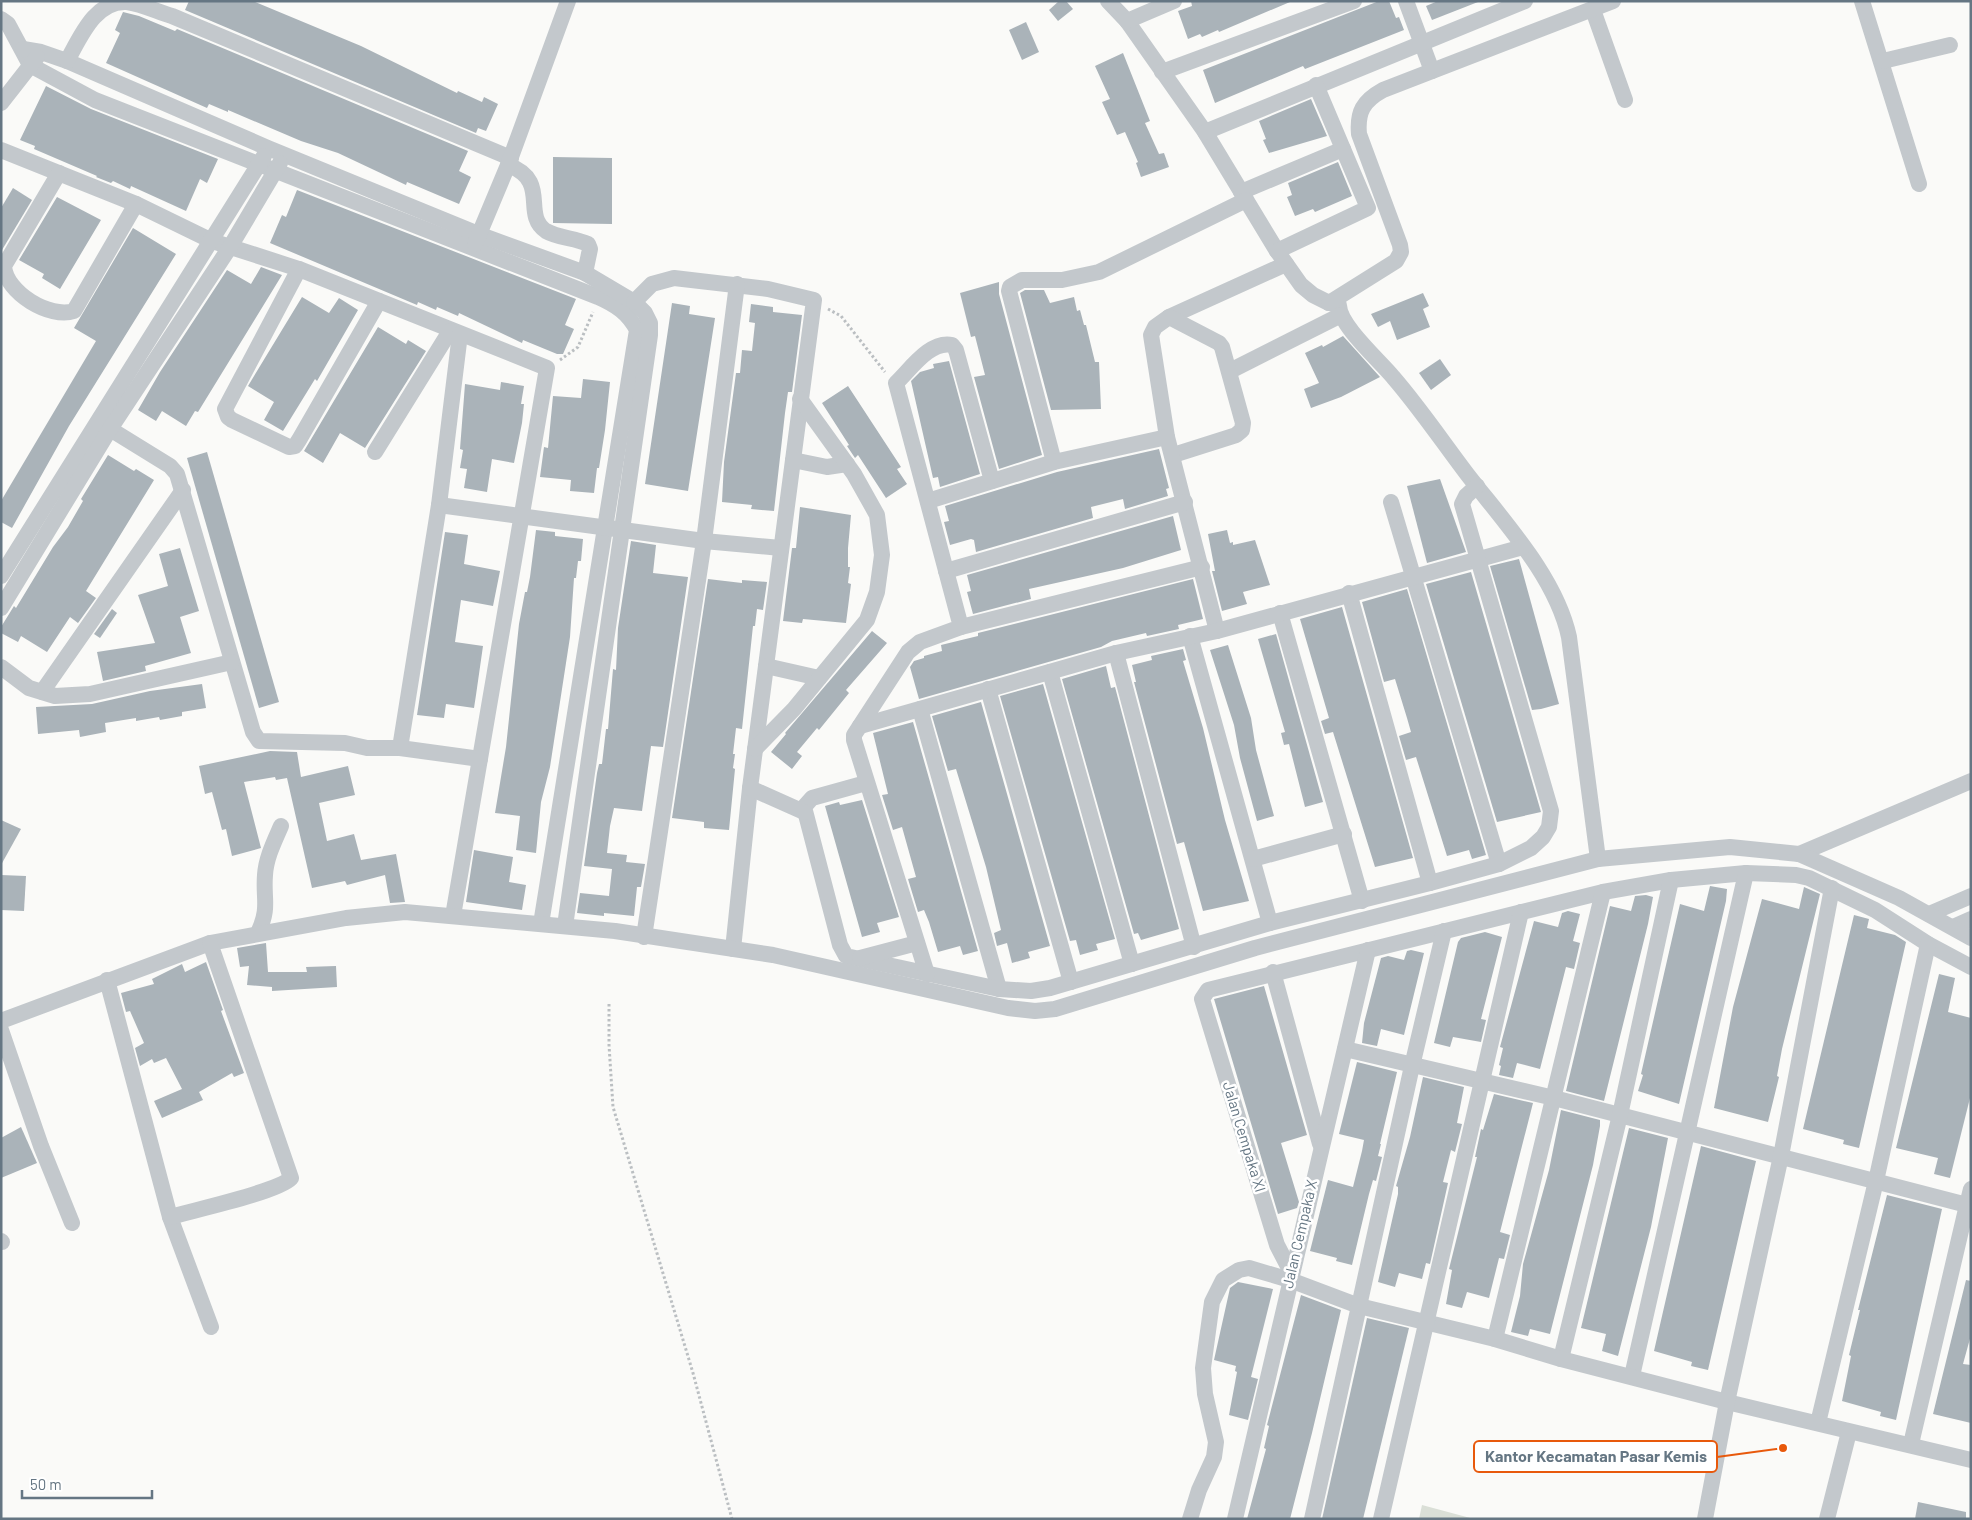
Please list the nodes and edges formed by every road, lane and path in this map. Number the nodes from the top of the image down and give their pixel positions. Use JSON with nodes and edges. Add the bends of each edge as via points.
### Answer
{"nodes":[{"id":1,"x":568,"y":1,"type":"edge"},
{"id":2,"x":1108,"y":1,"type":"edge"},
{"id":3,"x":1174,"y":1,"type":"edge"},
{"id":4,"x":1354,"y":1,"type":"edge"},
{"id":5,"x":1406,"y":1,"type":"edge"},
{"id":6,"x":1525,"y":1,"type":"edge"},
{"id":7,"x":1613,"y":1,"type":"edge"},
{"id":8,"x":1862,"y":1,"type":"edge"},
{"id":9,"x":1593,"y":10,"type":"junction"},
{"id":10,"x":1,"y":19,"type":"edge"},
{"id":11,"x":1127,"y":20,"type":"junction"},
{"id":12,"x":1423,"y":43,"type":"junction"},
{"id":13,"x":1950,"y":45,"type":"dead end"},
{"id":14,"x":23,"y":49,"type":"junction"},
{"id":15,"x":41,"y":52,"type":"junction"},
{"id":16,"x":67,"y":61,"type":"junction"},
{"id":17,"x":1883,"y":62,"type":"junction"},
{"id":18,"x":30,"y":66,"type":"junction"},
{"id":19,"x":1432,"y":71,"type":"junction"},
{"id":20,"x":1162,"y":72,"type":"junction"},
{"id":21,"x":1316,"y":85,"type":"junction"},
{"id":22,"x":1625,"y":100,"type":"dead end"},
{"id":23,"x":1,"y":103,"type":"edge"},
{"id":24,"x":1204,"y":132,"type":"junction"},
{"id":25,"x":268,"y":148,"type":"junction"},
{"id":26,"x":1343,"y":149,"type":"junction"},
{"id":27,"x":1,"y":150,"type":"edge"},
{"id":28,"x":285,"y":155,"type":"junction"},
{"id":29,"x":509,"y":161,"type":"junction"},
{"id":30,"x":259,"y":165,"type":"junction"},
{"id":31,"x":275,"y":171,"type":"junction"},
{"id":32,"x":59,"y":173,"type":"junction"},
{"id":33,"x":1919,"y":184,"type":"dead end"},
{"id":34,"x":1380,"y":188,"type":"junction"},
{"id":35,"x":1244,"y":196,"type":"junction"},
{"id":36,"x":136,"y":204,"type":"junction"},
{"id":37,"x":1368,"y":208,"type":"junction"},
{"id":38,"x":212,"y":241,"type":"junction"},
{"id":39,"x":476,"y":241,"type":"junction"},
{"id":40,"x":230,"y":247,"type":"junction"},
{"id":41,"x":1282,"y":258,"type":"junction"},
{"id":42,"x":299,"y":269,"type":"junction"},
{"id":43,"x":585,"y":273,"type":"junction"},
{"id":44,"x":737,"y":284,"type":"junction"},
{"id":45,"x":598,"y":297,"type":"junction"},
{"id":46,"x":814,"y":300,"type":"junction"},
{"id":47,"x":379,"y":301,"type":"junction"},
{"id":48,"x":634,"y":302,"type":"junction"},
{"id":49,"x":1328,"y":303,"type":"junction"},
{"id":50,"x":1341,"y":315,"type":"junction"},
{"id":51,"x":1169,"y":316,"type":"junction"},
{"id":52,"x":455,"y":332,"type":"junction"},
{"id":53,"x":547,"y":368,"type":"junction"},
{"id":54,"x":1230,"y":371,"type":"junction"},
{"id":55,"x":896,"y":383,"type":"junction"},
{"id":56,"x":800,"y":399,"type":"junction"},
{"id":57,"x":110,"y":429,"type":"junction"},
{"id":58,"x":1167,"y":437,"type":"junction"},
{"id":59,"x":375,"y":452,"type":"dead end"},
{"id":60,"x":1173,"y":456,"type":"junction"},
{"id":61,"x":793,"y":460,"type":"junction"},
{"id":62,"x":1054,"y":462,"type":"junction"},
{"id":63,"x":847,"y":464,"type":"junction"},
{"id":64,"x":992,"y":481,"type":"junction"},
{"id":65,"x":1476,"y":486,"type":"junction"},
{"id":66,"x":183,"y":490,"type":"junction"},
{"id":67,"x":928,"y":502,"type":"junction"},
{"id":68,"x":1185,"y":502,"type":"junction"},
{"id":69,"x":1391,"y":502,"type":"dead end"},
{"id":70,"x":440,"y":505,"type":"junction"},
{"id":71,"x":523,"y":516,"type":"junction"},
{"id":72,"x":614,"y":528,"type":"junction"},
{"id":73,"x":704,"y":541,"type":"junction"},
{"id":74,"x":1522,"y":547,"type":"junction"},
{"id":75,"x":781,"y":548,"type":"junction"},
{"id":76,"x":1479,"y":559,"type":"junction"},
{"id":77,"x":1202,"y":567,"type":"junction"},
{"id":78,"x":946,"y":571,"type":"junction"},
{"id":79,"x":1,"y":576,"type":"edge"},
{"id":80,"x":1415,"y":577,"type":"junction"},
{"id":81,"x":1349,"y":593,"type":"junction"},
{"id":82,"x":1,"y":608,"type":"edge"},
{"id":83,"x":1280,"y":612,"type":"junction"},
{"id":84,"x":961,"y":627,"type":"junction"},
{"id":85,"x":1217,"y":631,"type":"junction"},
{"id":86,"x":1190,"y":636,"type":"junction"},
{"id":87,"x":1116,"y":653,"type":"junction"},
{"id":88,"x":232,"y":662,"type":"junction"},
{"id":89,"x":766,"y":666,"type":"junction"},
{"id":90,"x":3,"y":671,"type":"edge"},
{"id":91,"x":1050,"y":672,"type":"junction"},
{"id":92,"x":819,"y":678,"type":"junction"},
{"id":93,"x":988,"y":688,"type":"junction"},
{"id":94,"x":42,"y":692,"type":"junction"},
{"id":95,"x":920,"y":710,"type":"junction"},
{"id":96,"x":860,"y":726,"type":"junction"},
{"id":97,"x":400,"y":748,"type":"junction"},
{"id":98,"x":755,"y":749,"type":"junction"},
{"id":99,"x":480,"y":759,"type":"junction"},
{"id":100,"x":1971,"y":781,"type":"edge"},
{"id":101,"x":866,"y":783,"type":"junction"},
{"id":102,"x":750,"y":788,"type":"junction"},
{"id":103,"x":804,"y":812,"type":"junction"},
{"id":104,"x":281,"y":826,"type":"dead end"},
{"id":105,"x":1344,"y":834,"type":"junction"},
{"id":106,"x":1799,"y":854,"type":"junction"},
{"id":107,"x":1253,"y":858,"type":"junction"},
{"id":108,"x":1598,"y":859,"type":"junction"},
{"id":109,"x":1499,"y":864,"type":"junction"},
{"id":110,"x":1746,"y":873,"type":"junction"},
{"id":111,"x":1671,"y":880,"type":"junction"},
{"id":112,"x":1430,"y":883,"type":"junction"},
{"id":113,"x":1832,"y":888,"type":"junction"},
{"id":114,"x":1603,"y":892,"type":"junction"},
{"id":115,"x":1971,"y":896,"type":"edge"},
{"id":116,"x":1362,"y":901,"type":"junction"},
{"id":117,"x":1324,"y":910,"type":"junction"},
{"id":118,"x":1521,"y":912,"type":"junction"},
{"id":119,"x":1929,"y":914,"type":"junction"},
{"id":120,"x":1305,"y":915,"type":"junction"},
{"id":121,"x":453,"y":916,"type":"junction"},
{"id":122,"x":1971,"y":919,"type":"edge"},
{"id":123,"x":1270,"y":923,"type":"junction"},
{"id":124,"x":541,"y":924,"type":"junction"},
{"id":125,"x":565,"y":926,"type":"junction"},
{"id":126,"x":1953,"y":927,"type":"junction"},
{"id":127,"x":1329,"y":928,"type":"junction"},
{"id":128,"x":1444,"y":931,"type":"junction"},
{"id":129,"x":258,"y":933,"type":"junction"},
{"id":130,"x":1310,"y":934,"type":"junction"},
{"id":131,"x":644,"y":937,"type":"junction"},
{"id":132,"x":1971,"y":938,"type":"edge"},
{"id":133,"x":210,"y":943,"type":"junction"},
{"id":134,"x":917,"y":943,"type":"junction"},
{"id":135,"x":1928,"y":944,"type":"junction"},
{"id":136,"x":1194,"y":947,"type":"junction"},
{"id":137,"x":733,"y":949,"type":"junction"},
{"id":138,"x":1368,"y":950,"type":"junction"},
{"id":139,"x":858,"y":959,"type":"junction"},
{"id":140,"x":1132,"y":964,"type":"junction"},
{"id":141,"x":1971,"y":967,"type":"edge"},
{"id":142,"x":1273,"y":972,"type":"junction"},
{"id":143,"x":896,"y":974,"type":"junction"},
{"id":144,"x":927,"y":974,"type":"junction"},
{"id":145,"x":107,"y":980,"type":"junction"},
{"id":146,"x":1071,"y":982,"type":"junction"},
{"id":147,"x":999,"y":989,"type":"junction"},
{"id":148,"x":1039,"y":990,"type":"junction"},
{"id":149,"x":609,"y":1004,"type":"dead end"},
{"id":150,"x":1044,"y":1010,"type":"junction"},
{"id":151,"x":1,"y":1021,"type":"edge"},
{"id":152,"x":1,"y":1030,"type":"edge"},
{"id":153,"x":1345,"y":1049,"type":"junction"},
{"id":154,"x":1412,"y":1066,"type":"junction"},
{"id":155,"x":1483,"y":1082,"type":"junction"},
{"id":156,"x":1554,"y":1098,"type":"junction"},
{"id":157,"x":1620,"y":1115,"type":"junction"},
{"id":158,"x":1686,"y":1132,"type":"junction"},
{"id":159,"x":1320,"y":1147,"type":"junction"},
{"id":160,"x":1781,"y":1156,"type":"junction"},
{"id":161,"x":1876,"y":1181,"type":"junction"},
{"id":162,"x":1970,"y":1200,"type":"edge"},
{"id":163,"x":170,"y":1217,"type":"junction"},
{"id":164,"x":72,"y":1223,"type":"dead end"},
{"id":165,"x":1290,"y":1276,"type":"junction"},
{"id":166,"x":1359,"y":1306,"type":"junction"},
{"id":167,"x":1426,"y":1322,"type":"junction"},
{"id":168,"x":211,"y":1328,"type":"dead end"},
{"id":169,"x":1495,"y":1339,"type":"junction"},
{"id":170,"x":1561,"y":1359,"type":"junction"},
{"id":171,"x":1632,"y":1376,"type":"junction"},
{"id":172,"x":1727,"y":1402,"type":"junction"},
{"id":173,"x":1818,"y":1423,"type":"junction"},
{"id":174,"x":1849,"y":1432,"type":"junction"},
{"id":175,"x":1911,"y":1444,"type":"junction"},
{"id":176,"x":1971,"y":1460,"type":"edge"},
{"id":177,"x":1707,"y":1518,"type":"edge"},
{"id":178,"x":732,"y":1519,"type":"edge"},
{"id":179,"x":1190,"y":1519,"type":"edge"},
{"id":180,"x":1235,"y":1519,"type":"edge"},
{"id":181,"x":1312,"y":1519,"type":"edge"},
{"id":182,"x":1381,"y":1519,"type":"edge"},
{"id":183,"x":1827,"y":1519,"type":"edge"}],
"edges":[{"from":1,"to":29,"type":"street"},
{"from":2,"to":11,"type":"street"},
{"from":3,"to":11,"type":"street"},
{"from":4,"to":20,"type":"street"},
{"from":5,"to":12,"type":"street"},
{"from":6,"to":12,"type":"street"},
{"from":7,"to":9,"type":"street"},
{"from":8,"to":17,"type":"street"},
{"from":9,"to":19,"type":"street"},
{"from":9,"to":22,"type":"street"},
{"from":10,"to":14,"type":"street","via":[[8,24]]},
{"from":11,"to":20,"type":"street"},
{"from":12,"to":19,"type":"street"},
{"from":12,"to":21,"type":"street"},
{"from":13,"to":17,"type":"street"},
{"from":14,"to":15,"type":"street"},
{"from":14,"to":18,"type":"street"},
{"from":15,"to":16,"type":"street"},
{"from":15,"to":18,"type":"street"},
{"from":16,"to":25,"type":"street"},
{"from":16,"to":29,"type":"street","via":[[96,13],[112,4],[126,2],[172,16]]},
{"from":17,"to":33,"type":"street"},
{"from":18,"to":23,"type":"street"},
{"from":18,"to":30,"type":"street","via":[[95,100]]},
{"from":19,"to":34,"type":"street","via":[[1369,97],[1361,108],[1359,134]]},
{"from":20,"to":24,"type":"street"},
{"from":21,"to":24,"type":"street"},
{"from":21,"to":26,"type":"street"},
{"from":24,"to":35,"type":"street"},
{"from":25,"to":28,"type":"street"},
{"from":25,"to":30,"type":"street"},
{"from":26,"to":35,"type":"street"},
{"from":26,"to":37,"type":"street"},
{"from":27,"to":32,"type":"street"},
{"from":28,"to":31,"type":"street"},
{"from":28,"to":39,"type":"street"},
{"from":29,"to":39,"type":"street"},
{"from":29,"to":43,"type":"street","via":[[527,175],[539,222],[546,231],[588,244],[590,249]]},
{"from":30,"to":31,"type":"street"},
{"from":30,"to":38,"type":"street"},
{"from":31,"to":39,"type":"street"},
{"from":31,"to":40,"type":"street"},
{"from":32,"to":36,"type":"street"},
{"from":32,"to":36,"type":"street","via":[[4,266],[9,283],[21,295],[53,313],[74,311]]},
{"from":34,"to":37,"type":"street","via":[[1378,202]]},
{"from":34,"to":49,"type":"street","via":[[1400,245],[1399,257]]},
{"from":35,"to":41,"type":"street"},
{"from":35,"to":62,"type":"street","via":[[1098,272],[1062,280],[1022,280],[1010,287]]},
{"from":36,"to":38,"type":"street"},
{"from":37,"to":41,"type":"street"},
{"from":38,"to":40,"type":"street"},
{"from":38,"to":79,"type":"street"},
{"from":39,"to":43,"type":"street"},
{"from":39,"to":45,"type":"street"},
{"from":40,"to":42,"type":"street"},
{"from":40,"to":57,"type":"street"},
{"from":41,"to":49,"type":"street","via":[[1301,285]]},
{"from":41,"to":51,"type":"street"},
{"from":42,"to":47,"type":"street"},
{"from":42,"to":47,"type":"street","via":[[225,409],[232,420],[289,447],[295,446],[299,440]]},
{"from":43,"to":48,"type":"street"},
{"from":44,"to":46,"type":"street"},
{"from":44,"to":48,"type":"street","via":[[666,279],[652,284]]},
{"from":44,"to":73,"type":"street"},
{"from":45,"to":53,"type":"path","via":[[578,346]]},
{"from":45,"to":72,"type":"street","via":[[630,317],[637,330]]},
{"from":46,"to":55,"type":"path","via":[[841,316]]},
{"from":46,"to":56,"type":"street"},
{"from":47,"to":52,"type":"street"},
{"from":48,"to":72,"type":"street","via":[[650,323],[650,335]]},
{"from":49,"to":50,"type":"street","via":[[1338,305]]},
{"from":50,"to":54,"type":"street"},
{"from":50,"to":65,"type":"street","via":[[1394,378]]},
{"from":51,"to":54,"type":"street","via":[[1218,343]]},
{"from":51,"to":58,"type":"street","via":[[1154,327],[1151,335]]},
{"from":52,"to":53,"type":"street"},
{"from":52,"to":59,"type":"street"},
{"from":52,"to":70,"type":"street"},
{"from":53,"to":71,"type":"street"},
{"from":54,"to":60,"type":"street","via":[[1242,430]]},
{"from":55,"to":64,"type":"street","via":[[932,348],[941,344],[952,345]]},
{"from":55,"to":67,"type":"street"},
{"from":56,"to":61,"type":"street"},
{"from":56,"to":63,"type":"street"},
{"from":57,"to":66,"type":"street","via":[[170,466]]},
{"from":57,"to":82,"type":"street"},
{"from":58,"to":60,"type":"street"},
{"from":58,"to":62,"type":"street"},
{"from":60,"to":68,"type":"street"},
{"from":61,"to":63,"type":"street","via":[[827,467]]},
{"from":61,"to":75,"type":"street"},
{"from":62,"to":64,"type":"street"},
{"from":63,"to":92,"type":"street","via":[[877,516],[882,555],[867,620]]},
{"from":64,"to":67,"type":"street"},
{"from":65,"to":74,"type":"street"},
{"from":65,"to":76,"type":"street","via":[[1462,504]]},
{"from":66,"to":88,"type":"street"},
{"from":66,"to":94,"type":"street"},
{"from":67,"to":78,"type":"street"},
{"from":68,"to":77,"type":"street"},
{"from":68,"to":78,"type":"street"},
{"from":69,"to":80,"type":"street"},
{"from":70,"to":71,"type":"street"},
{"from":70,"to":97,"type":"street"},
{"from":71,"to":72,"type":"street"},
{"from":71,"to":99,"type":"street"},
{"from":72,"to":73,"type":"street"},
{"from":72,"to":124,"type":"street"},
{"from":72,"to":125,"type":"street"},
{"from":73,"to":75,"type":"street"},
{"from":73,"to":131,"type":"street"},
{"from":74,"to":76,"type":"street"},
{"from":74,"to":108,"type":"street","via":[[1556,598],[1565,622]]},
{"from":75,"to":89,"type":"street"},
{"from":76,"to":80,"type":"street"},
{"from":76,"to":109,"type":"street","via":[[1551,811],[1549,827],[1543,837],[1531,848]]},
{"from":77,"to":84,"type":"street"},
{"from":77,"to":85,"type":"street"},
{"from":78,"to":84,"type":"street"},
{"from":80,"to":81,"type":"street"},
{"from":80,"to":109,"type":"street"},
{"from":81,"to":83,"type":"street"},
{"from":81,"to":112,"type":"street"},
{"from":83,"to":85,"type":"street"},
{"from":83,"to":105,"type":"street"},
{"from":84,"to":96,"type":"street","via":[[920,642],[908,652]]},
{"from":85,"to":86,"type":"street"},
{"from":86,"to":87,"type":"street"},
{"from":86,"to":107,"type":"street"},
{"from":87,"to":91,"type":"street"},
{"from":87,"to":136,"type":"street"},
{"from":88,"to":94,"type":"street","via":[[90,694],[56,696]]},
{"from":88,"to":97,"type":"street","via":[[253,732],[259,741]]},
{"from":89,"to":92,"type":"street"},
{"from":89,"to":98,"type":"street"},
{"from":90,"to":94,"type":"street","via":[[29,688]]},
{"from":91,"to":93,"type":"street"},
{"from":91,"to":140,"type":"street"},
{"from":92,"to":98,"type":"street"},
{"from":93,"to":95,"type":"street"},
{"from":93,"to":146,"type":"street"},
{"from":95,"to":96,"type":"street"},
{"from":95,"to":147,"type":"street"},
{"from":96,"to":101,"type":"street","via":[[854,742]]},
{"from":97,"to":99,"type":"street"},
{"from":98,"to":102,"type":"street"},
{"from":99,"to":121,"type":"street"},
{"from":100,"to":106,"type":"street"},
{"from":101,"to":103,"type":"street","via":[[812,798],[806,802]]},
{"from":101,"to":134,"type":"street"},
{"from":102,"to":103,"type":"street"},
{"from":102,"to":137,"type":"street"},
{"from":103,"to":139,"type":"street","via":[[840,945],[846,956]]},
{"from":104,"to":129,"type":"street","via":[[268,857],[264,876],[265,917]]},
{"from":105,"to":107,"type":"street"},
{"from":105,"to":116,"type":"street"},
{"from":106,"to":108,"type":"street","via":[[1730,847]]},
{"from":106,"to":119,"type":"street"},
{"from":107,"to":123,"type":"street"},
{"from":108,"to":127,"type":"street"},
{"from":109,"to":112,"type":"street"},
{"from":110,"to":111,"type":"street"},
{"from":110,"to":113,"type":"street","via":[[1796,875]]},
{"from":110,"to":158,"type":"street"},
{"from":111,"to":114,"type":"street"},
{"from":111,"to":157,"type":"street"},
{"from":112,"to":116,"type":"street"},
{"from":113,"to":135,"type":"street","via":[[1882,914]]},
{"from":113,"to":160,"type":"street"},
{"from":114,"to":118,"type":"street"},
{"from":114,"to":156,"type":"street"},
{"from":115,"to":119,"type":"street"},
{"from":116,"to":117,"type":"street"},
{"from":117,"to":120,"type":"street"},
{"from":117,"to":127,"type":"street"},
{"from":118,"to":128,"type":"street"},
{"from":118,"to":155,"type":"street"},
{"from":119,"to":126,"type":"street"},
{"from":120,"to":123,"type":"street"},
{"from":120,"to":130,"type":"street"},
{"from":121,"to":124,"type":"street"},
{"from":121,"to":129,"type":"street","via":[[405,912]]},
{"from":122,"to":126,"type":"street"},
{"from":123,"to":136,"type":"street"},
{"from":124,"to":125,"type":"street"},
{"from":125,"to":131,"type":"street"},
{"from":126,"to":132,"type":"street"},
{"from":127,"to":130,"type":"street"},
{"from":128,"to":138,"type":"street"},
{"from":128,"to":154,"type":"street"},
{"from":129,"to":133,"type":"street"},
{"from":130,"to":150,"type":"street"},
{"from":131,"to":137,"type":"street"},
{"from":133,"to":145,"type":"street"},
{"from":133,"to":163,"type":"street","via":[[292,1178],[264,1191]]},
{"from":134,"to":139,"type":"street"},
{"from":134,"to":144,"type":"street"},
{"from":135,"to":141,"type":"street"},
{"from":135,"to":161,"type":"street"},
{"from":136,"to":140,"type":"street"},
{"from":137,"to":143,"type":"street"},
{"from":138,"to":142,"type":"street"},
{"from":138,"to":153,"type":"street","name":"Jalan Cempaka X"},
{"from":139,"to":143,"type":"street"},
{"from":140,"to":146,"type":"street"},
{"from":142,"to":159,"type":"street"},
{"from":142,"to":165,"type":"street","name":"Jalan Cempaka XI","via":[[1214,987],[1206,991],[1202,999],[1276,1245]]},
{"from":143,"to":144,"type":"street"},
{"from":143,"to":150,"type":"street","via":[[1008,1008]]},
{"from":144,"to":147,"type":"street"},
{"from":145,"to":151,"type":"street"},
{"from":145,"to":163,"type":"street"},
{"from":146,"to":148,"type":"street"},
{"from":147,"to":148,"type":"street"},
{"from":148,"to":150,"type":"street"},
{"from":149,"to":178,"type":"path","via":[[613,1107],[693,1373]]},
{"from":152,"to":164,"type":"street","via":[[41,1146]]},
{"from":153,"to":154,"type":"street"},
{"from":153,"to":159,"type":"street","name":"Jalan Cempaka X"},
{"from":154,"to":155,"type":"street"},
{"from":154,"to":166,"type":"street"},
{"from":155,"to":156,"type":"street"},
{"from":155,"to":167,"type":"street"},
{"from":156,"to":157,"type":"street"},
{"from":156,"to":169,"type":"street"},
{"from":157,"to":158,"type":"street"},
{"from":157,"to":170,"type":"street"},
{"from":158,"to":160,"type":"street"},
{"from":158,"to":171,"type":"street"},
{"from":159,"to":165,"type":"street","name":"Jalan Cempaka X"},
{"from":160,"to":161,"type":"street"},
{"from":160,"to":172,"type":"street"},
{"from":161,"to":162,"type":"street"},
{"from":161,"to":173,"type":"street"},
{"from":162,"to":175,"type":"street"},
{"from":163,"to":168,"type":"street"},
{"from":165,"to":166,"type":"street"},
{"from":165,"to":179,"type":"street","via":[[1244,1268],[1223,1280],[1217,1288],[1208,1323],[1203,1368],[1205,1394],[1216,1442],[1214,1457]]},
{"from":165,"to":180,"type":"street","name":"Jalan Cempaka X"},
{"from":166,"to":167,"type":"street"},
{"from":166,"to":181,"type":"street"},
{"from":167,"to":169,"type":"street"},
{"from":167,"to":182,"type":"street"},
{"from":169,"to":170,"type":"street"},
{"from":170,"to":171,"type":"street"},
{"from":171,"to":172,"type":"street"},
{"from":172,"to":173,"type":"street"},
{"from":172,"to":177,"type":"street"},
{"from":173,"to":174,"type":"street"},
{"from":174,"to":175,"type":"street"},
{"from":174,"to":183,"type":"street"},
{"from":175,"to":176,"type":"street"}]}
